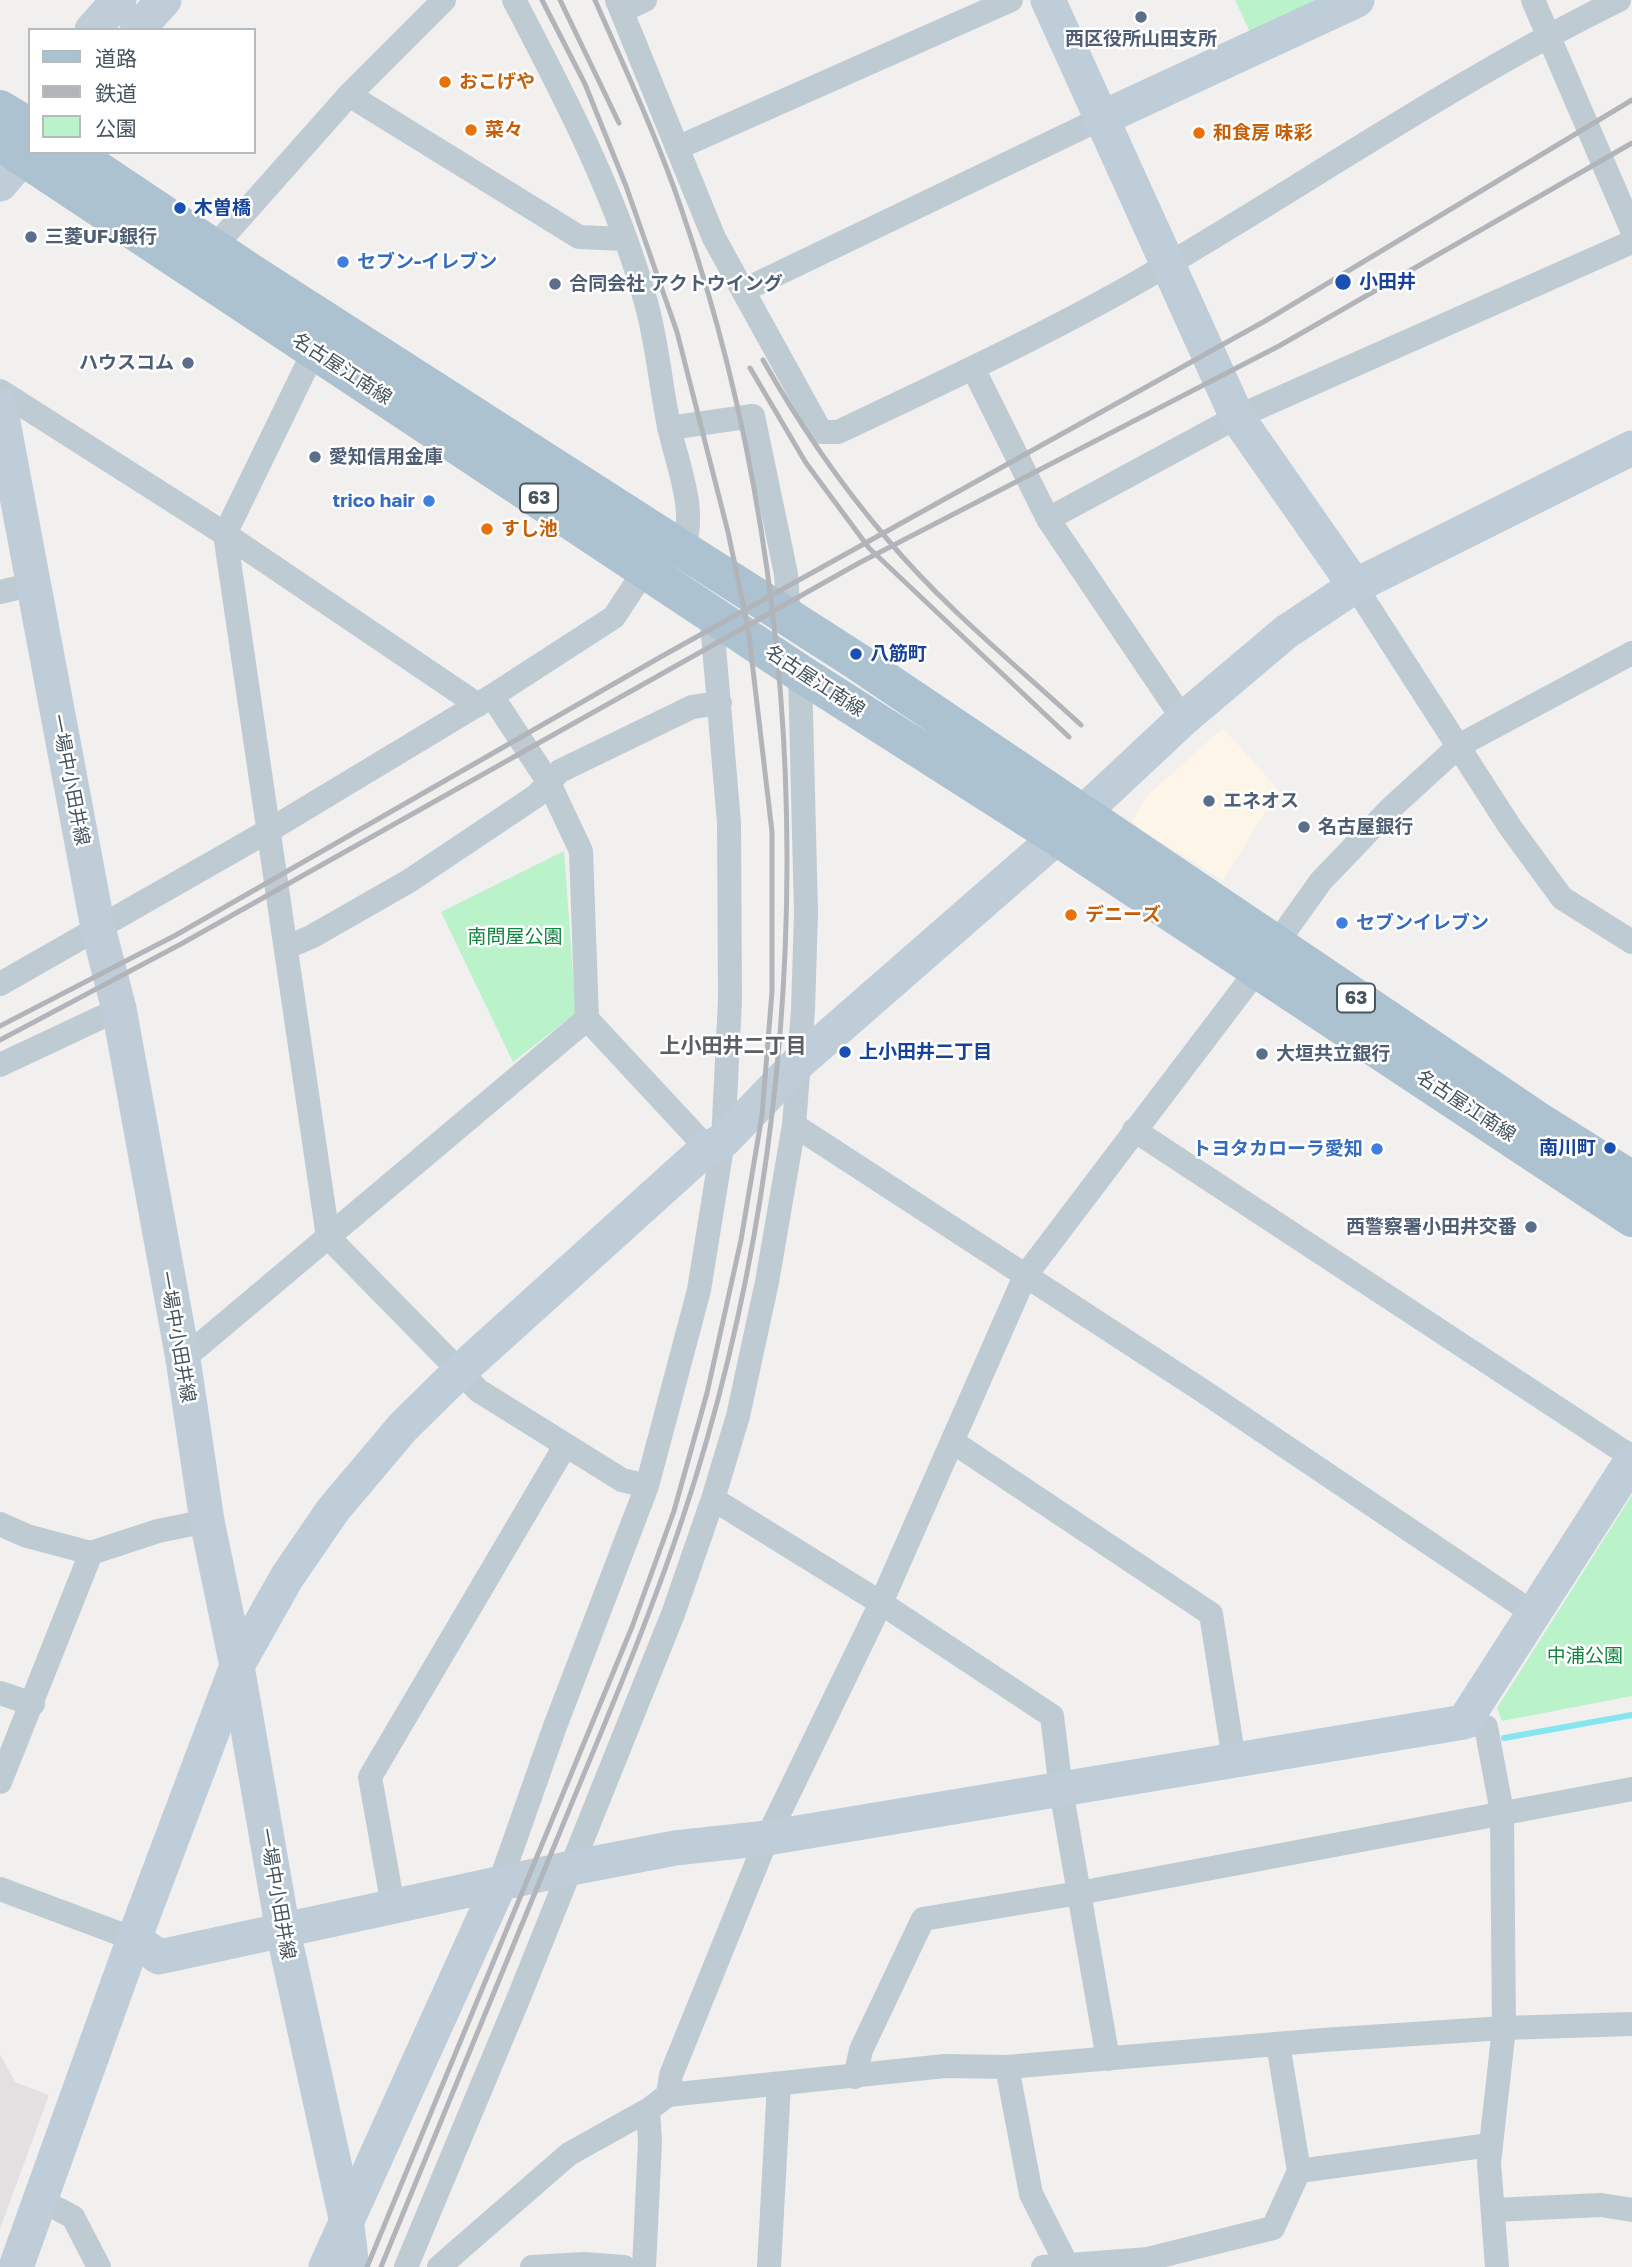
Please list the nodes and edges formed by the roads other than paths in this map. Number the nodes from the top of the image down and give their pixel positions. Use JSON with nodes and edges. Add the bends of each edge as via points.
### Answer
{"nodes":[{"id":1,"x":119,"y":0,"type":"edge"},
{"id":2,"x":164,"y":0,"type":"edge"},
{"id":3,"x":444,"y":0,"type":"edge"},
{"id":4,"x":514,"y":0,"type":"edge"},
{"id":5,"x":645,"y":0,"type":"edge"},
{"id":6,"x":1012,"y":0,"type":"edge"},
{"id":7,"x":1048,"y":0,"type":"edge"},
{"id":8,"x":1357,"y":0,"type":"edge"},
{"id":9,"x":1533,"y":0,"type":"edge"},
{"id":10,"x":1619,"y":0,"type":"edge"},
{"id":11,"x":620,"y":5,"type":"edge"},
{"id":12,"x":94,"y":28,"type":"edge"},
{"id":13,"x":139,"y":28,"type":"edge"},
{"id":14,"x":1548,"y":35,"type":"junction"},
{"id":15,"x":349,"y":95,"type":"junction"},
{"id":16,"x":1100,"y":119,"type":"junction"},
{"id":17,"x":677,"y":148,"type":"junction"},
{"id":18,"x":40,"y":154,"type":"edge"},
{"id":19,"x":74,"y":154,"type":"edge"},
{"id":20,"x":1622,"y":181,"type":"edge"},
{"id":21,"x":1632,"y":230,"type":"edge"},
{"id":22,"x":624,"y":239,"type":"junction"},
{"id":23,"x":1632,"y":242,"type":"edge"},
{"id":24,"x":215,"y":246,"type":"junction"},
{"id":25,"x":1169,"y":264,"type":"junction"},
{"id":26,"x":744,"y":290,"type":"junction"},
{"id":27,"x":314,"y":351,"type":"junction"},
{"id":28,"x":973,"y":368,"type":"junction"},
{"id":29,"x":0,"y":391,"type":"edge"},
{"id":30,"x":0,"y":406,"type":"edge"},
{"id":31,"x":1237,"y":417,"type":"junction"},
{"id":32,"x":669,"y":428,"type":"junction"},
{"id":33,"x":1632,"y":448,"type":"edge"},
{"id":34,"x":1048,"y":519,"type":"junction"},
{"id":35,"x":225,"y":534,"type":"junction"},
{"id":36,"x":683,"y":550,"type":"junction"},
{"id":37,"x":646,"y":568,"type":"junction"},
{"id":38,"x":1355,"y":586,"type":"junction"},
{"id":39,"x":17,"y":588,"type":"edge"},
{"id":40,"x":711,"y":611,"type":"junction"},
{"id":41,"x":789,"y":617,"type":"junction"},
{"id":42,"x":1632,"y":653,"type":"edge"},
{"id":43,"x":800,"y":673,"type":"junction"},
{"id":44,"x":485,"y":700,"type":"junction"},
{"id":45,"x":720,"y":703,"type":"junction"},
{"id":46,"x":1183,"y":719,"type":"junction"},
{"id":47,"x":1460,"y":745,"type":"junction"},
{"id":48,"x":549,"y":783,"type":"junction"},
{"id":49,"x":1070,"y":825,"type":"junction"},
{"id":50,"x":268,"y":831,"type":"junction"},
{"id":51,"x":98,"y":928,"type":"junction"},
{"id":52,"x":1632,"y":942,"type":"edge"},
{"id":53,"x":287,"y":947,"type":"junction"},
{"id":54,"x":1267,"y":956,"type":"junction"},
{"id":55,"x":0,"y":984,"type":"edge"},
{"id":56,"x":119,"y":1009,"type":"junction"},
{"id":57,"x":587,"y":1019,"type":"junction"},
{"id":58,"x":798,"y":1063,"type":"junction"},
{"id":59,"x":0,"y":1065,"type":"edge"},
{"id":60,"x":794,"y":1125,"type":"junction"},
{"id":61,"x":1134,"y":1130,"type":"junction"},
{"id":62,"x":715,"y":1144,"type":"junction"},
{"id":63,"x":1632,"y":1180,"type":"edge"},
{"id":64,"x":1632,"y":1218,"type":"edge"},
{"id":65,"x":328,"y":1237,"type":"junction"},
{"id":66,"x":1025,"y":1276,"type":"junction"},
{"id":67,"x":183,"y":1359,"type":"junction"},
{"id":68,"x":459,"y":1372,"type":"junction"},
{"id":69,"x":953,"y":1442,"type":"junction"},
{"id":70,"x":565,"y":1446,"type":"junction"},
{"id":71,"x":1632,"y":1459,"type":"edge"},
{"id":72,"x":647,"y":1486,"type":"junction"},
{"id":73,"x":713,"y":1499,"type":"junction"},
{"id":74,"x":207,"y":1521,"type":"junction"},
{"id":75,"x":0,"y":1524,"type":"edge"},
{"id":76,"x":91,"y":1553,"type":"junction"},
{"id":77,"x":881,"y":1603,"type":"junction"},
{"id":78,"x":1533,"y":1613,"type":"junction"},
{"id":79,"x":237,"y":1666,"type":"junction"},
{"id":80,"x":0,"y":1693,"type":"edge"},
{"id":81,"x":33,"y":1704,"type":"junction"},
{"id":82,"x":1464,"y":1722,"type":"junction"},
{"id":83,"x":1234,"y":1760,"type":"junction"},
{"id":84,"x":0,"y":1782,"type":"edge"},
{"id":85,"x":1632,"y":1789,"type":"edge"},
{"id":86,"x":1061,"y":1790,"type":"junction"},
{"id":87,"x":1502,"y":1812,"type":"junction"},
{"id":88,"x":767,"y":1838,"type":"junction"},
{"id":89,"x":571,"y":1868,"type":"junction"},
{"id":90,"x":499,"y":1885,"type":"junction"},
{"id":91,"x":0,"y":1889,"type":"edge"},
{"id":92,"x":1079,"y":1893,"type":"junction"},
{"id":93,"x":393,"y":1906,"type":"junction"},
{"id":94,"x":283,"y":1931,"type":"junction"},
{"id":95,"x":134,"y":1939,"type":"junction"},
{"id":96,"x":1632,"y":2024,"type":"edge"},
{"id":97,"x":1504,"y":2028,"type":"junction"},
{"id":98,"x":1278,"y":2044,"type":"junction"},
{"id":99,"x":1108,"y":2059,"type":"junction"},
{"id":100,"x":1006,"y":2067,"type":"junction"},
{"id":101,"x":855,"y":2077,"type":"junction"},
{"id":102,"x":779,"y":2084,"type":"junction"},
{"id":103,"x":668,"y":2095,"type":"junction"},
{"id":104,"x":648,"y":2110,"type":"junction"},
{"id":105,"x":1490,"y":2145,"type":"junction"},
{"id":106,"x":1299,"y":2171,"type":"junction"},
{"id":107,"x":41,"y":2200,"type":"junction"},
{"id":108,"x":1493,"y":2210,"type":"junction"},
{"id":109,"x":1632,"y":2210,"type":"edge"},
{"id":110,"x":346,"y":2218,"type":"junction"},
{"id":111,"x":1059,"y":2266,"type":"edge"},
{"id":112,"x":16,"y":2267,"type":"edge"},
{"id":113,"x":99,"y":2267,"type":"edge"},
{"id":114,"x":326,"y":2267,"type":"edge"},
{"id":115,"x":352,"y":2267,"type":"edge"},
{"id":116,"x":406,"y":2267,"type":"edge"},
{"id":117,"x":439,"y":2267,"type":"edge"},
{"id":118,"x":532,"y":2267,"type":"edge"},
{"id":119,"x":624,"y":2267,"type":"edge"},
{"id":120,"x":644,"y":2267,"type":"edge"},
{"id":121,"x":769,"y":2267,"type":"edge"},
{"id":122,"x":1497,"y":2267,"type":"edge"}],
"edges":[{"from":1,"to":12,"type":"street"},
{"from":2,"to":13,"type":"street"},
{"from":3,"to":15,"type":"street"},
{"from":4,"to":22,"type":"street","via":[[556,80]]},
{"from":5,"to":11,"type":"street"},
{"from":6,"to":17,"type":"street"},
{"from":7,"to":16,"type":"street"},
{"from":8,"to":16,"type":"street"},
{"from":9,"to":14,"type":"street"},
{"from":10,"to":14,"type":"street"},
{"from":11,"to":17,"type":"street"},
{"from":14,"to":20,"type":"street"},
{"from":14,"to":25,"type":"street"},
{"from":15,"to":22,"type":"street","via":[[579,237]]},
{"from":15,"to":24,"type":"street"},
{"from":16,"to":25,"type":"street"},
{"from":16,"to":26,"type":"street"},
{"from":17,"to":26,"type":"street","via":[[714,238]]},
{"from":18,"to":27,"type":"main road","name":"名古屋江南線","number":"63"},
{"from":19,"to":24,"type":"main road","name":"名古屋江南線","number":"63"},
{"from":20,"to":21,"type":"street"},
{"from":22,"to":32,"type":"street","via":[[647,307]]},
{"from":23,"to":31,"type":"street"},
{"from":24,"to":36,"type":"main road","name":"名古屋江南線","number":"63"},
{"from":25,"to":28,"type":"street"},
{"from":25,"to":31,"type":"street"},
{"from":26,"to":28,"type":"street","via":[[821,432],[838,432]]},
{"from":27,"to":35,"type":"street"},
{"from":27,"to":37,"type":"main road","name":"名古屋江南線","number":"63"},
{"from":28,"to":34,"type":"street"},
{"from":29,"to":35,"type":"street"},
{"from":30,"to":39,"type":"street","name":"一場中小田井線"},
{"from":31,"to":34,"type":"street"},
{"from":31,"to":38,"type":"street"},
{"from":32,"to":36,"type":"street","via":[[688,508],[690,532]]},
{"from":32,"to":41,"type":"street","via":[[753,416],[786,574]]},
{"from":33,"to":38,"type":"street"},
{"from":34,"to":46,"type":"street"},
{"from":35,"to":44,"type":"street"},
{"from":35,"to":50,"type":"street"},
{"from":36,"to":41,"type":"main road","name":"名古屋江南線","number":"63"},
{"from":37,"to":40,"type":"main road","name":"名古屋江南線","number":"63"},
{"from":37,"to":44,"type":"street","via":[[614,617]]},
{"from":38,"to":46,"type":"street","via":[[1286,632]]},
{"from":38,"to":47,"type":"street"},
{"from":39,"to":51,"type":"street","name":"一場中小田井線"},
{"from":40,"to":43,"type":"main road","name":"名古屋江南線","number":"63"},
{"from":40,"to":45,"type":"street"},
{"from":41,"to":49,"type":"main road","name":"名古屋江南線","number":"63"},
{"from":42,"to":47,"type":"street"},
{"from":43,"to":49,"type":"main road","name":"名古屋江南線","number":"63"},
{"from":43,"to":58,"type":"street","via":[[806,914]]},
{"from":44,"to":48,"type":"street"},
{"from":44,"to":50,"type":"street"},
{"from":45,"to":48,"type":"street","via":[[692,707],[560,771]]},
{"from":45,"to":62,"type":"street","via":[[732,899],[730,1000]]},
{"from":46,"to":49,"type":"street"},
{"from":47,"to":52,"type":"street","via":[[1510,827],[1562,898]]},
{"from":47,"to":54,"type":"street","via":[[1321,881]]},
{"from":48,"to":53,"type":"street","via":[[537,796],[409,881]]},
{"from":48,"to":57,"type":"street","via":[[581,851]]},
{"from":49,"to":54,"type":"main road","name":"名古屋江南線","number":"63"},
{"from":49,"to":58,"type":"street"},
{"from":50,"to":51,"type":"street"},
{"from":50,"to":53,"type":"street"},
{"from":51,"to":55,"type":"street"},
{"from":51,"to":56,"type":"street","name":"一場中小田井線"},
{"from":53,"to":65,"type":"street"},
{"from":54,"to":61,"type":"street"},
{"from":54,"to":63,"type":"main road","name":"名古屋江南線","number":"63"},
{"from":54,"to":64,"type":"main road","name":"名古屋江南線","number":"63"},
{"from":56,"to":59,"type":"street"},
{"from":56,"to":67,"type":"street","name":"一場中小田井線"},
{"from":57,"to":62,"type":"street"},
{"from":57,"to":65,"type":"street"},
{"from":58,"to":60,"type":"street"},
{"from":58,"to":62,"type":"street"},
{"from":60,"to":66,"type":"street"},
{"from":60,"to":73,"type":"street","via":[[768,1282],[738,1416]]},
{"from":61,"to":66,"type":"street"},
{"from":61,"to":71,"type":"street"},
{"from":62,"to":68,"type":"street"},
{"from":62,"to":72,"type":"street","via":[[699,1290]]},
{"from":65,"to":67,"type":"street"},
{"from":65,"to":68,"type":"street"},
{"from":66,"to":69,"type":"street"},
{"from":66,"to":78,"type":"street"},
{"from":67,"to":74,"type":"street","name":"一場中小田井線"},
{"from":68,"to":70,"type":"street","via":[[479,1391]]},
{"from":68,"to":79,"type":"street","via":[[402,1427],[332,1510],[287,1577]]},
{"from":69,"to":77,"type":"street"},
{"from":69,"to":83,"type":"street","via":[[1211,1614]]},
{"from":70,"to":72,"type":"street","via":[[622,1480]]},
{"from":70,"to":93,"type":"street","via":[[370,1777]]},
{"from":71,"to":78,"type":"street"},
{"from":72,"to":90,"type":"street"},
{"from":73,"to":77,"type":"street"},
{"from":73,"to":89,"type":"street","via":[[673,1614]]},
{"from":74,"to":76,"type":"street"},
{"from":74,"to":79,"type":"street","name":"一場中小田井線"},
{"from":75,"to":76,"type":"street"},
{"from":76,"to":81,"type":"street"},
{"from":77,"to":86,"type":"street","via":[[1052,1716]]},
{"from":77,"to":88,"type":"street"},
{"from":78,"to":82,"type":"street"},
{"from":79,"to":94,"type":"street","name":"一場中小田井線"},
{"from":79,"to":95,"type":"street"},
{"from":80,"to":81,"type":"street"},
{"from":81,"to":84,"type":"street"},
{"from":82,"to":83,"type":"street"},
{"from":82,"to":87,"type":"street","via":[[1486,1727]]},
{"from":83,"to":86,"type":"street"},
{"from":85,"to":87,"type":"street"},
{"from":86,"to":88,"type":"street"},
{"from":86,"to":92,"type":"street"},
{"from":87,"to":92,"type":"street"},
{"from":87,"to":97,"type":"street"},
{"from":88,"to":89,"type":"street","via":[[676,1848]]},
{"from":88,"to":103,"type":"street","via":[[671,2075]]},
{"from":89,"to":90,"type":"street"},
{"from":89,"to":116,"type":"street"},
{"from":90,"to":93,"type":"street"},
{"from":90,"to":110,"type":"street"},
{"from":91,"to":95,"type":"street"},
{"from":92,"to":99,"type":"street"},
{"from":92,"to":101,"type":"street","via":[[923,1919],[861,2050]]},
{"from":93,"to":94,"type":"street"},
{"from":94,"to":95,"type":"street","via":[[159,1957]]},
{"from":94,"to":110,"type":"street","name":"一場中小田井線"},
{"from":95,"to":107,"type":"street"},
{"from":96,"to":97,"type":"street"},
{"from":97,"to":98,"type":"street"},
{"from":97,"to":105,"type":"street"},
{"from":98,"to":99,"type":"street"},
{"from":98,"to":106,"type":"street"},
{"from":99,"to":100,"type":"street"},
{"from":100,"to":101,"type":"street","via":[[945,2066]]},
{"from":100,"to":111,"type":"street","via":[[1031,2194]]},
{"from":101,"to":102,"type":"street"},
{"from":102,"to":103,"type":"street"},
{"from":102,"to":121,"type":"street"},
{"from":103,"to":104,"type":"street"},
{"from":104,"to":117,"type":"street","via":[[569,2154]]},
{"from":104,"to":120,"type":"street"},
{"from":105,"to":106,"type":"street"},
{"from":105,"to":108,"type":"street"},
{"from":106,"to":111,"type":"street","via":[[1273,2228],[1148,2259]]},
{"from":107,"to":112,"type":"street"},
{"from":107,"to":113,"type":"street","via":[[73,2217]]},
{"from":108,"to":109,"type":"street","via":[[1601,2205]]},
{"from":108,"to":122,"type":"street"},
{"from":110,"to":114,"type":"street"},
{"from":110,"to":115,"type":"street","name":"一場中小田井線"},
{"from":118,"to":119,"type":"street"}]}
